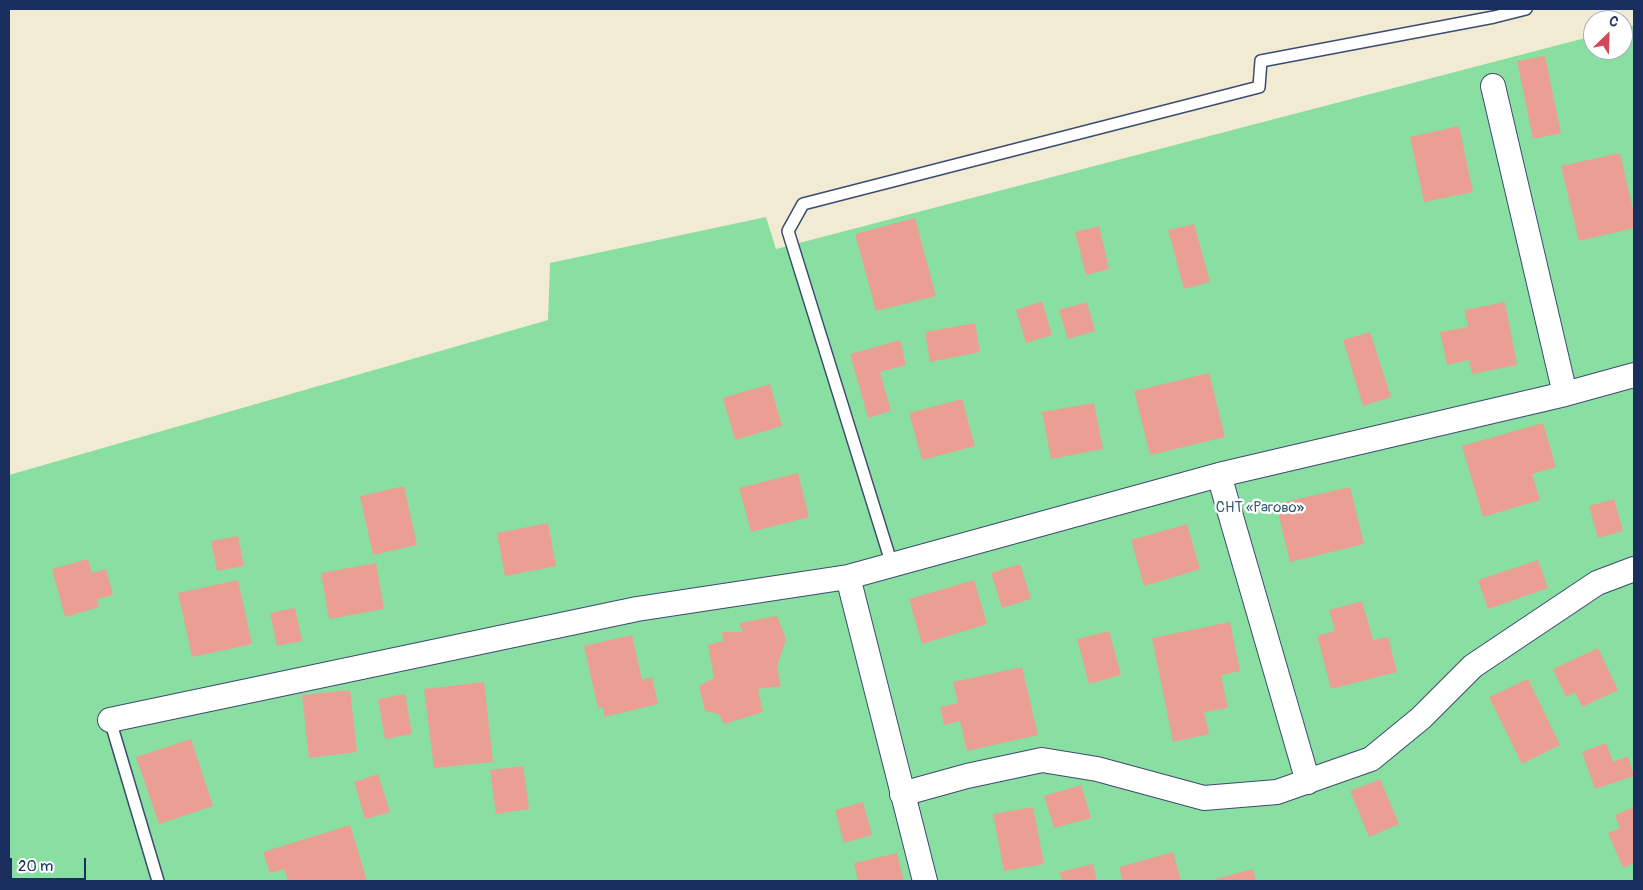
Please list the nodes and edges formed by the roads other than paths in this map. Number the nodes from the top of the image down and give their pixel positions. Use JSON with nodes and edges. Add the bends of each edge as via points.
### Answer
{"nodes":[{"id":1,"x":1526,"y":9,"type":"edge"},
{"id":2,"x":1494,"y":86,"type":"dead end"},
{"id":3,"x":1634,"y":375,"type":"edge"},
{"id":4,"x":1565,"y":394,"type":"junction"},
{"id":5,"x":1219,"y":475,"type":"junction"},
{"id":6,"x":892,"y":565,"type":"junction"},
{"id":7,"x":1634,"y":569,"type":"edge"},
{"id":8,"x":848,"y":577,"type":"junction"},
{"id":9,"x":110,"y":720,"type":"joint"},
{"id":10,"x":1308,"y":782,"type":"junction"},
{"id":11,"x":902,"y":794,"type":"junction"},
{"id":12,"x":158,"y":881,"type":"edge"},
{"id":13,"x":925,"y":881,"type":"edge"}],
"edges":[{"from":1,"to":6,"type":"lane","via":[[1261,61],[1259,86],[803,204],[788,231]]},
{"from":2,"to":4,"type":"street"},
{"from":3,"to":4,"type":"street"},
{"from":4,"to":5,"type":"street"},
{"from":5,"to":6,"type":"street"},
{"from":5,"to":10,"type":"street"},
{"from":6,"to":8,"type":"street"},
{"from":7,"to":10,"type":"street","via":[[1597,583],[1473,666],[1422,718],[1371,759]]},
{"from":8,"to":9,"type":"street","via":[[637,609]]},
{"from":8,"to":11,"type":"street"},
{"from":9,"to":12,"type":"lane"},
{"from":10,"to":11,"type":"street","via":[[1277,792],[1204,798],[1097,769],[1042,760]]},
{"from":11,"to":13,"type":"street"}]}
